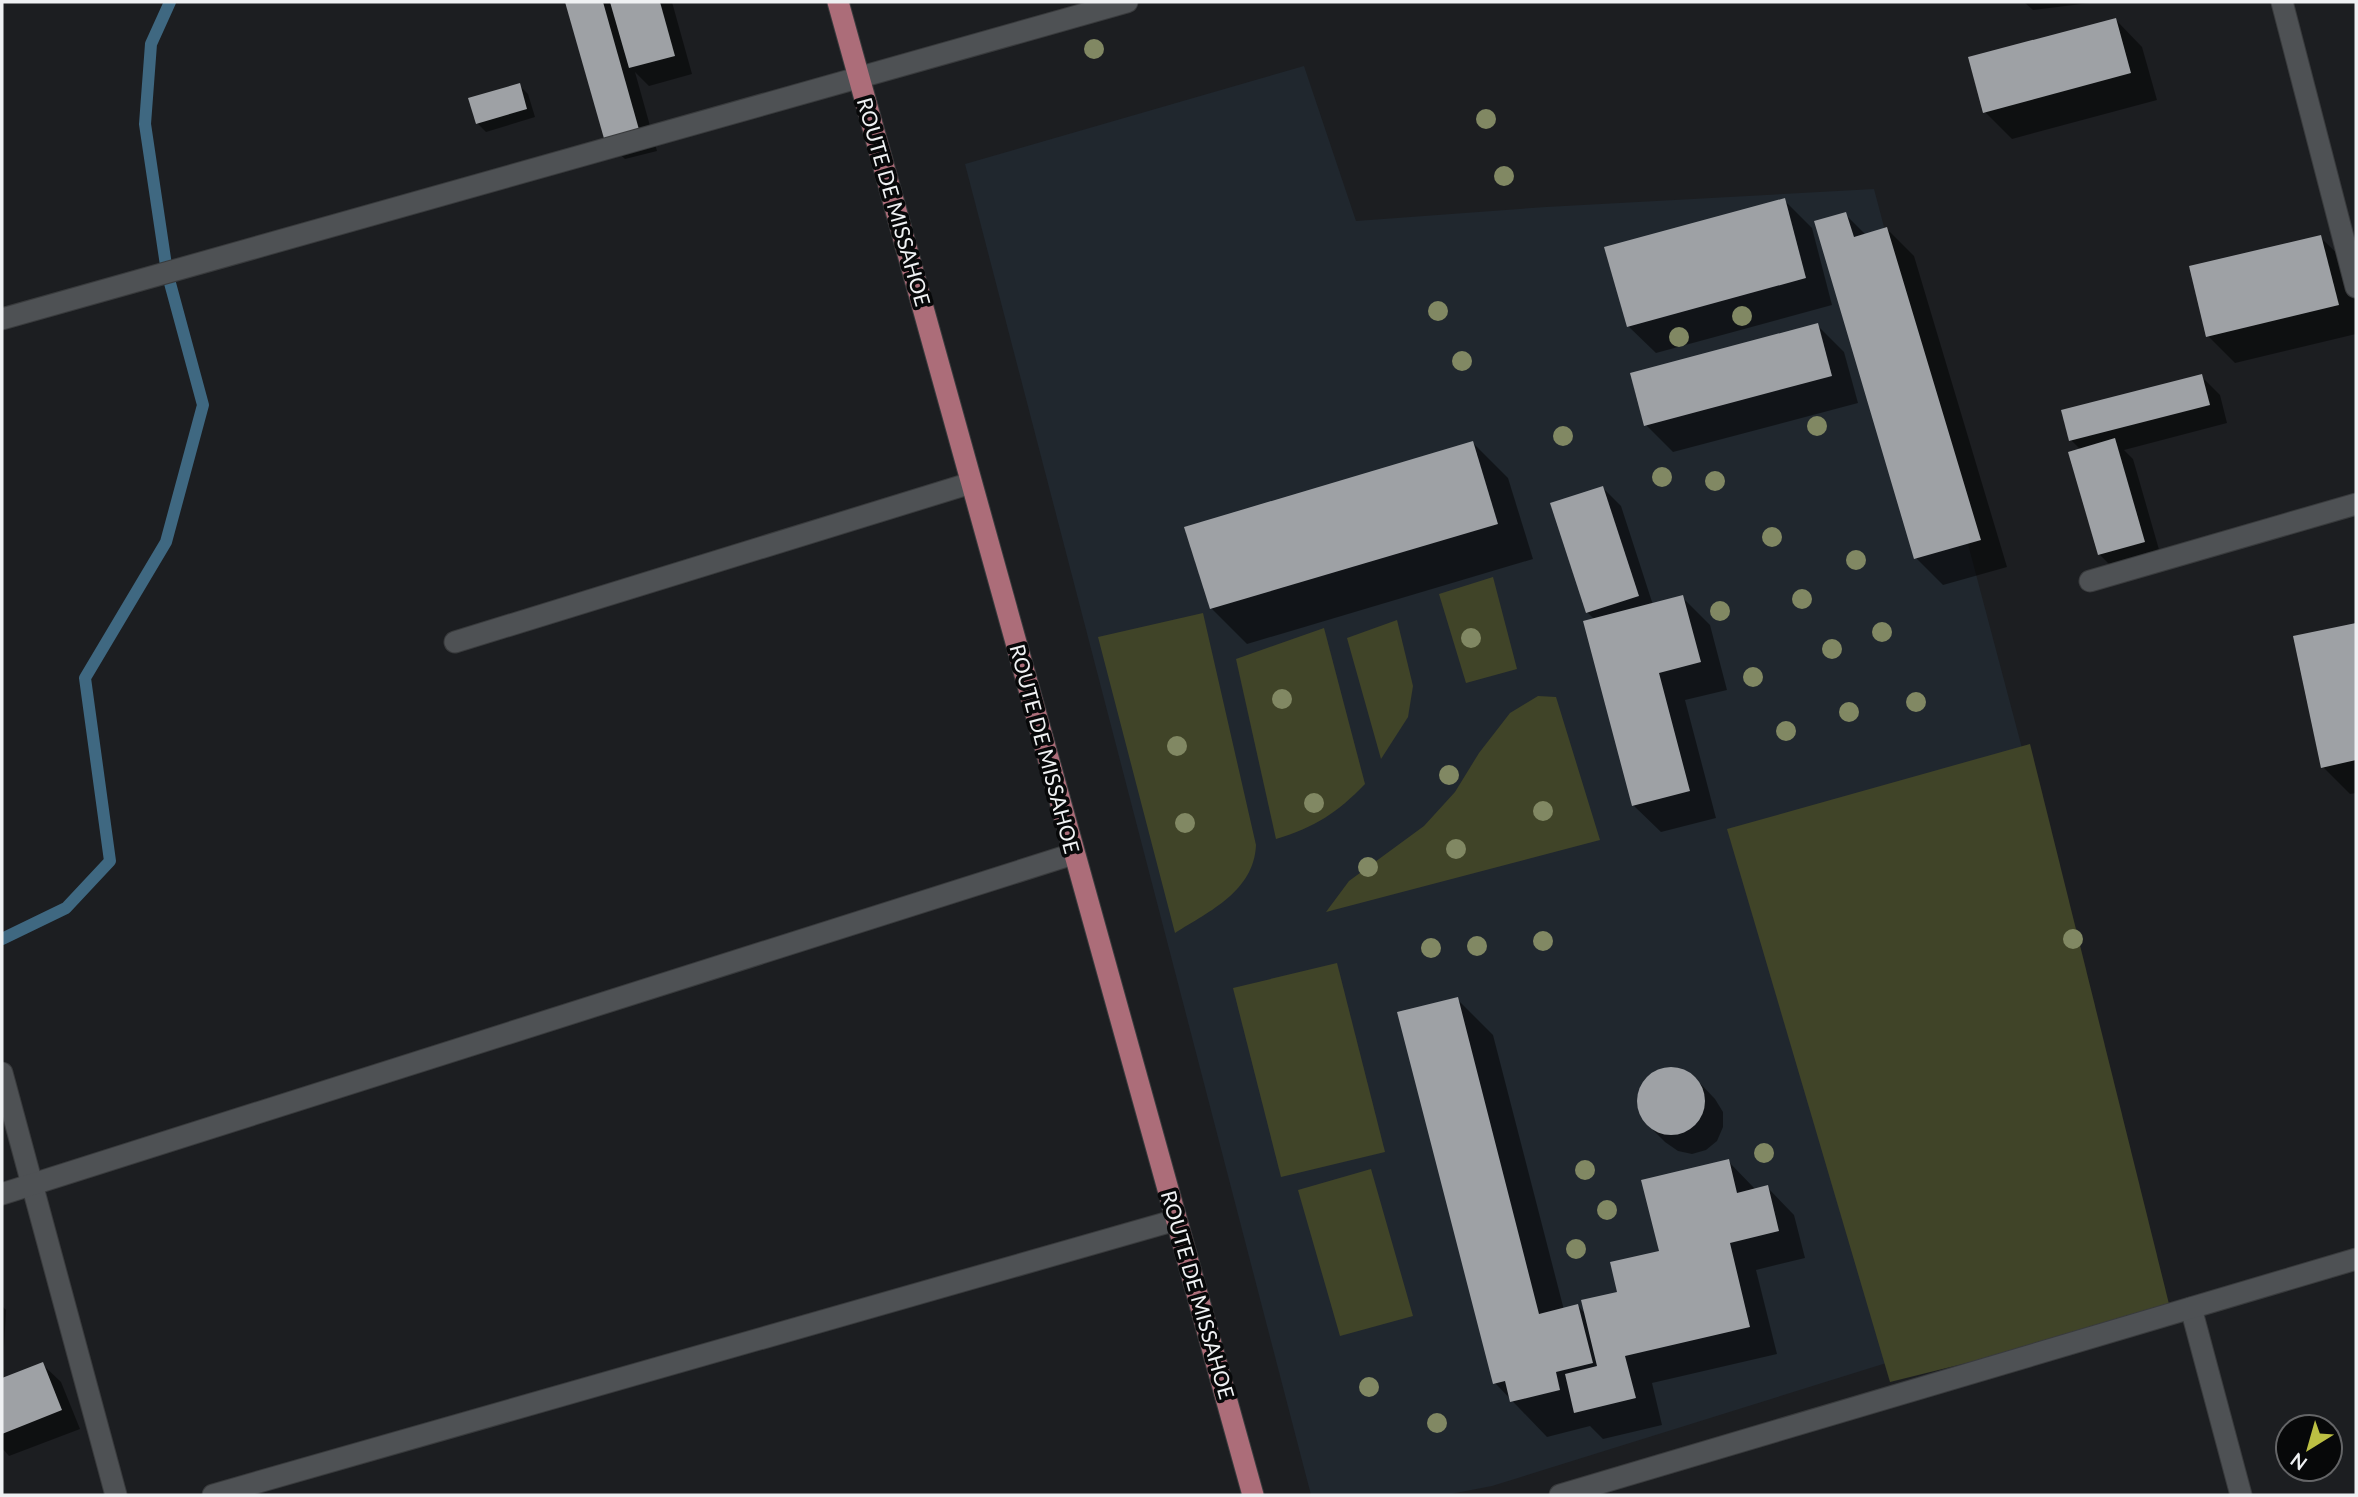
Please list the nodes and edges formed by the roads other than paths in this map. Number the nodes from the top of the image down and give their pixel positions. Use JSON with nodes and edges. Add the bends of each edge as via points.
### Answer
{"nodes":[{"id":1,"x":838,"y":2,"type":"edge"},
{"id":2,"x":1127,"y":2,"type":"edge"},
{"id":3,"x":2282,"y":2,"type":"edge"},
{"id":4,"x":859,"y":77,"type":"junction"},
{"id":5,"x":2356,"y":287,"type":"edge"},
{"id":6,"x":2,"y":319,"type":"edge"},
{"id":7,"x":971,"y":483,"type":"junction"},
{"id":8,"x":2356,"y":504,"type":"edge"},
{"id":9,"x":2090,"y":581,"type":"dead end"},
{"id":10,"x":455,"y":642,"type":"dead end"},
{"id":11,"x":1073,"y":854,"type":"junction"},
{"id":12,"x":2,"y":1073,"type":"edge"},
{"id":13,"x":32,"y":1185,"type":"junction"},
{"id":14,"x":2,"y":1194,"type":"edge"},
{"id":15,"x":1176,"y":1220,"type":"junction"},
{"id":16,"x":2356,"y":1259,"type":"edge"},
{"id":17,"x":2191,"y":1308,"type":"junction"},
{"id":18,"x":116,"y":1495,"type":"edge"},
{"id":19,"x":213,"y":1495,"type":"edge"},
{"id":20,"x":1253,"y":1495,"type":"edge"},
{"id":21,"x":1560,"y":1495,"type":"edge"},
{"id":22,"x":2241,"y":1495,"type":"edge"}],
"edges":[{"from":1,"to":4,"type":"main road","name":"ROUTE DE MISSAHOE"},
{"from":2,"to":4,"type":"street"},
{"from":3,"to":5,"type":"street"},
{"from":4,"to":6,"type":"street"},
{"from":4,"to":7,"type":"main road","name":"ROUTE DE MISSAHOE"},
{"from":7,"to":10,"type":"street"},
{"from":7,"to":11,"type":"main road","name":"ROUTE DE MISSAHOE"},
{"from":8,"to":9,"type":"street"},
{"from":11,"to":13,"type":"street"},
{"from":11,"to":15,"type":"main road","name":"ROUTE DE MISSAHOE"},
{"from":12,"to":13,"type":"street"},
{"from":13,"to":14,"type":"street"},
{"from":13,"to":18,"type":"street"},
{"from":15,"to":19,"type":"street"},
{"from":15,"to":20,"type":"main road","name":"ROUTE DE MISSAHOE"},
{"from":16,"to":17,"type":"street"},
{"from":17,"to":21,"type":"street"},
{"from":17,"to":22,"type":"street"}]}
